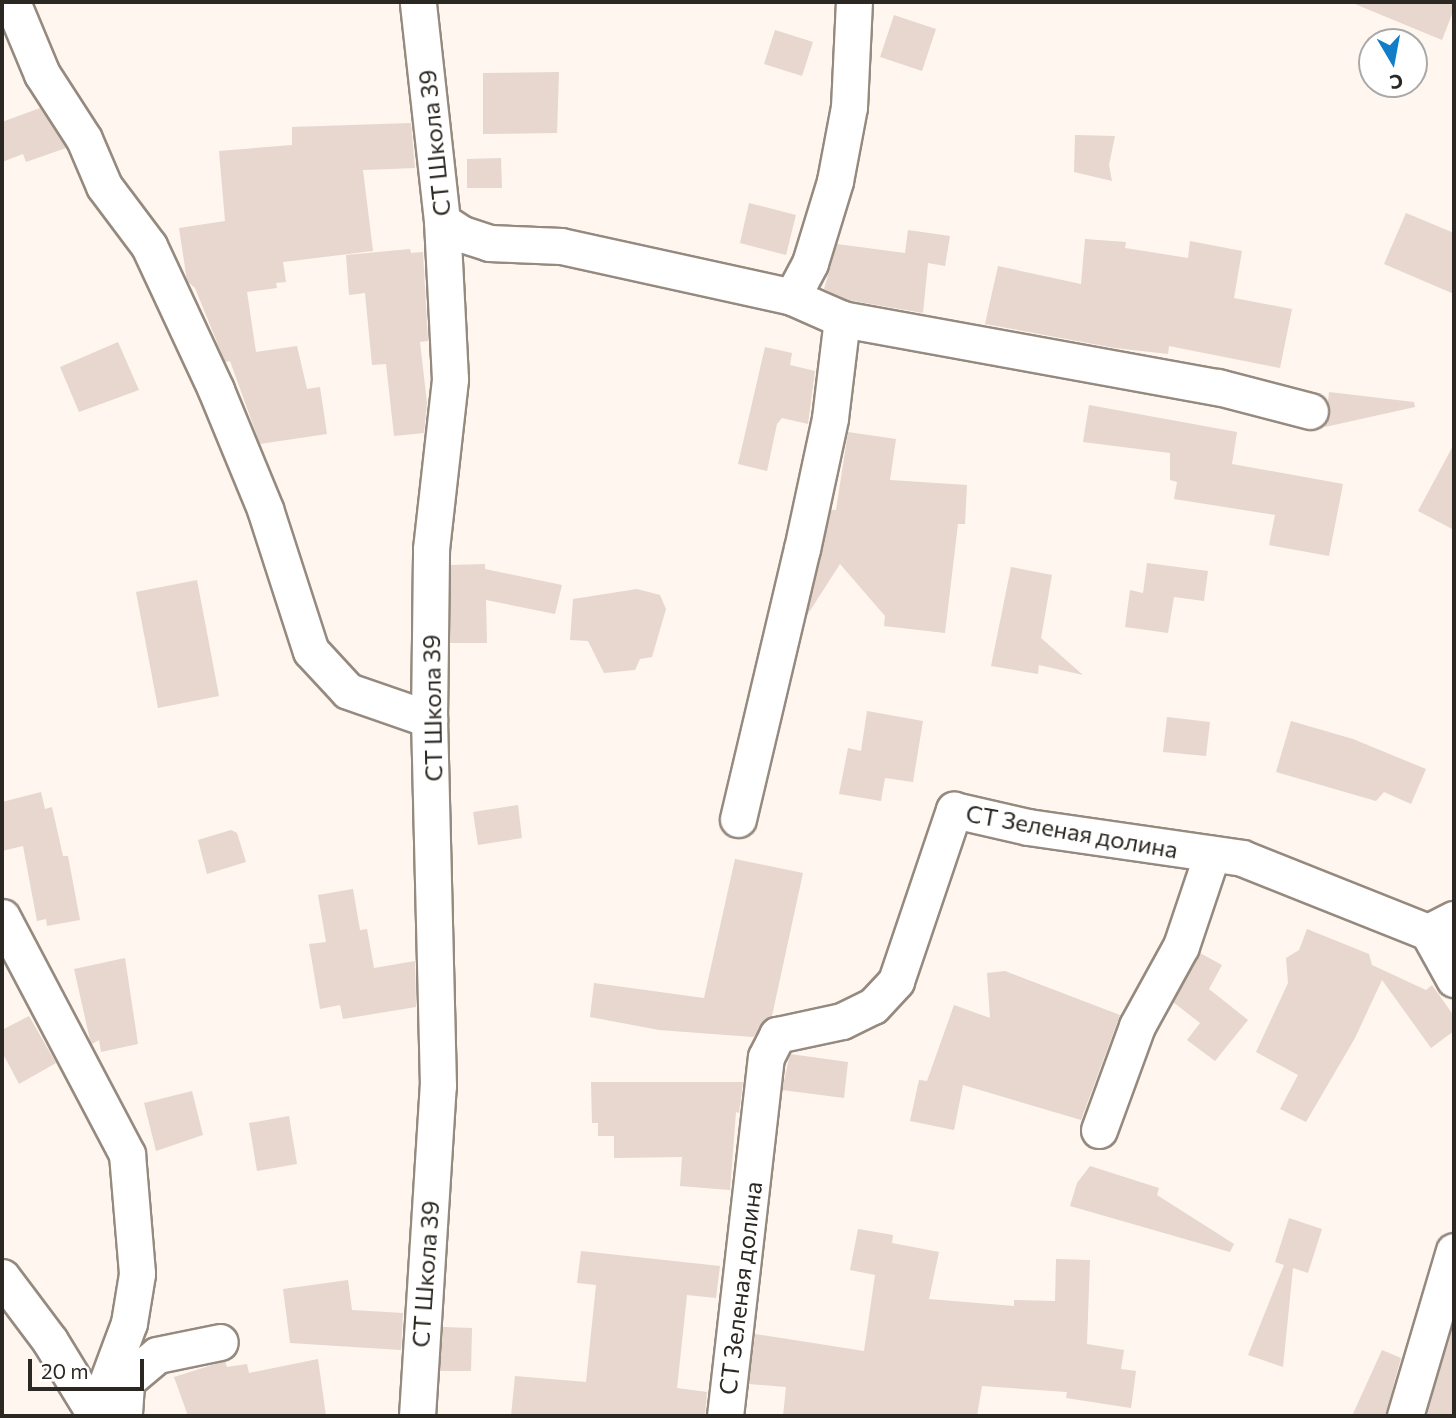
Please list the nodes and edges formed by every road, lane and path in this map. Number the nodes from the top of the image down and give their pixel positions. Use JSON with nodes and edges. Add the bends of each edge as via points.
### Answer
{"nodes":[{"id":1,"x":12,"y":2,"type":"edge"},
{"id":2,"x":418,"y":2,"type":"edge"},
{"id":3,"x":854,"y":2,"type":"edge"},
{"id":4,"x":442,"y":221,"type":"junction"},
{"id":5,"x":792,"y":297,"type":"junction"},
{"id":6,"x":842,"y":319,"type":"junction"},
{"id":7,"x":1310,"y":411,"type":"dead end"},
{"id":8,"x":429,"y":719,"type":"junction"},
{"id":9,"x":738,"y":819,"type":"dead end"},
{"id":10,"x":1212,"y":855,"type":"junction"},
{"id":11,"x":2,"y":917,"type":"edge"},
{"id":12,"x":1441,"y":925,"type":"edge"},
{"id":13,"x":1454,"y":979,"type":"edge"},
{"id":14,"x":1099,"y":1130,"type":"dead end"},
{"id":15,"x":1454,"y":1251,"type":"edge"},
{"id":16,"x":2,"y":1277,"type":"edge"},
{"id":17,"x":220,"y":1342,"type":"dead end"},
{"id":18,"x":733,"y":1413,"type":"edge"},
{"id":19,"x":96,"y":1416,"type":"edge"},
{"id":20,"x":102,"y":1416,"type":"edge"},
{"id":21,"x":124,"y":1416,"type":"edge"},
{"id":22,"x":417,"y":1416,"type":"edge"},
{"id":23,"x":1405,"y":1416,"type":"edge"}],
"edges":[{"from":1,"to":8,"type":"street","via":[[42,74],[83,139],[104,186],[149,246],[216,390],[265,509],[311,651],[348,691]]},
{"from":2,"to":4,"type":"street","name":"СТ Школа 39"},
{"from":3,"to":5,"type":"street","via":[[849,107],[835,181],[810,263]]},
{"from":4,"to":5,"type":"street","via":[[489,243],[561,246]]},
{"from":4,"to":8,"type":"street","name":"СТ Школа 39","via":[[450,379],[431,549]]},
{"from":5,"to":6,"type":"street"},
{"from":6,"to":7,"type":"street","via":[[1218,387]]},
{"from":6,"to":9,"type":"street","via":[[813,497]]},
{"from":8,"to":22,"type":"street","name":"СТ Школа 39","via":[[438,1086]]},
{"from":10,"to":12,"type":"street","name":"СТ Зеленая долина","via":[[1242,858]]},
{"from":10,"to":14,"type":"street","via":[[1181,946],[1137,1026]]},
{"from":10,"to":18,"type":"street","name":"СТ Зеленая долина","via":[[1028,827],[954,810],[896,981],[873,1006],[842,1020],[777,1035],[766,1058]]},
{"from":11,"to":20,"type":"street","via":[[127,1154],[137,1274],[129,1323],[106,1385]]},
{"from":12,"to":13,"type":"street"},
{"from":15,"to":23,"type":"street"},
{"from":16,"to":19,"type":"street","via":[[50,1340]]},
{"from":17,"to":21,"type":"street","via":[[157,1355],[126,1381]]}]}
